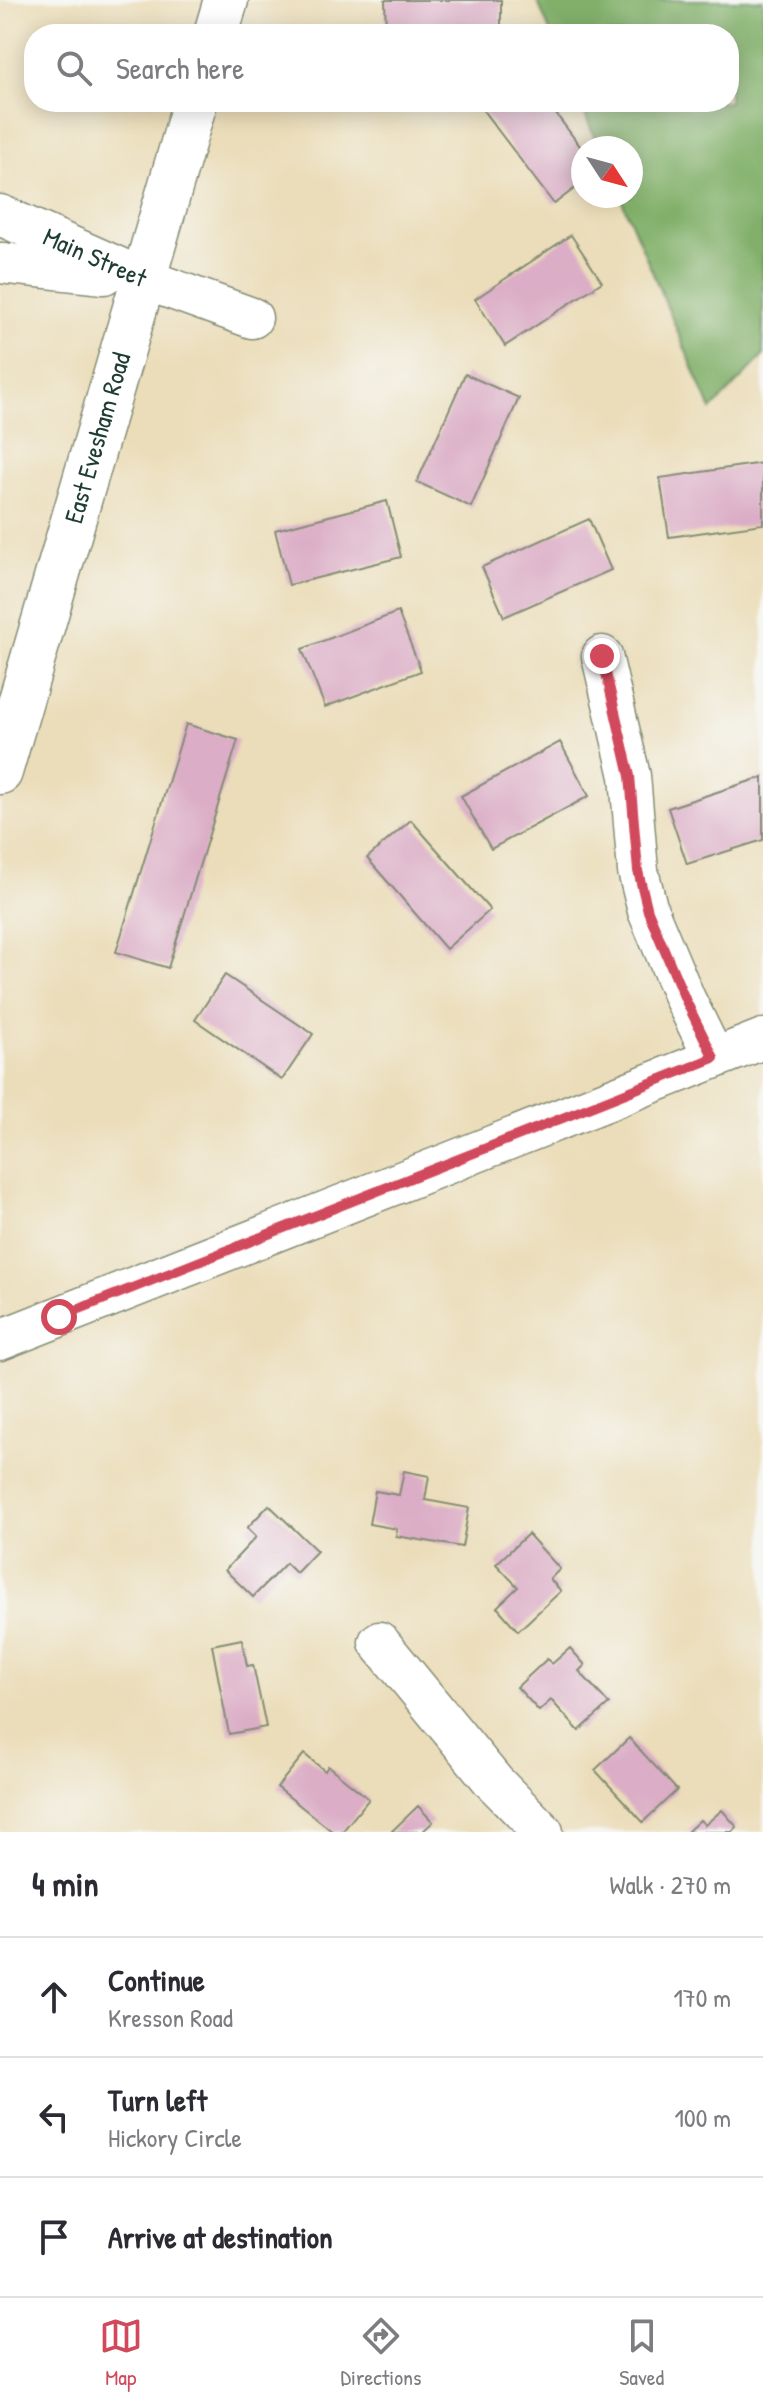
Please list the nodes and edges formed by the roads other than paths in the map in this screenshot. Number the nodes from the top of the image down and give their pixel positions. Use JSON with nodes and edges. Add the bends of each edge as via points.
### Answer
{"nodes":[{"id":1,"x":226,"y":0,"type":"edge"},
{"id":2,"x":219,"y":24,"type":"edge"},
{"id":3,"x":192,"y":112,"type":"edge"},
{"id":4,"x":0,"y":215,"type":"edge"},
{"id":5,"x":0,"y":263,"type":"edge"},
{"id":6,"x":144,"y":279,"type":"junction"},
{"id":7,"x":252,"y":318,"type":"dead end"},
{"id":8,"x":602,"y":656,"type":"dead end"},
{"id":9,"x":0,"y":772,"type":"edge"},
{"id":10,"x":763,"y":1039,"type":"edge"},
{"id":11,"x":714,"y":1058,"type":"junction"},
{"id":12,"x":0,"y":1340,"type":"edge"},
{"id":13,"x":379,"y":1642,"type":"dead end"},
{"id":14,"x":543,"y":1832,"type":"edge"}],
"edges":[{"from":1,"to":2,"type":"main road"},
{"from":3,"to":6,"type":"main road","name":"East Evesham Road"},
{"from":4,"to":6,"type":"street","name":"Main Street"},
{"from":5,"to":6,"type":"street","name":"Main Street"},
{"from":6,"to":7,"type":"street"},
{"from":6,"to":9,"type":"main road","name":"East Evesham Road"},
{"from":8,"to":11,"type":"street","via":[[630,776],[638,871],[648,911]]},
{"from":10,"to":11,"type":"street"},
{"from":11,"to":12,"type":"street"},
{"from":13,"to":14,"type":"street","via":[[494,1782]]}]}
